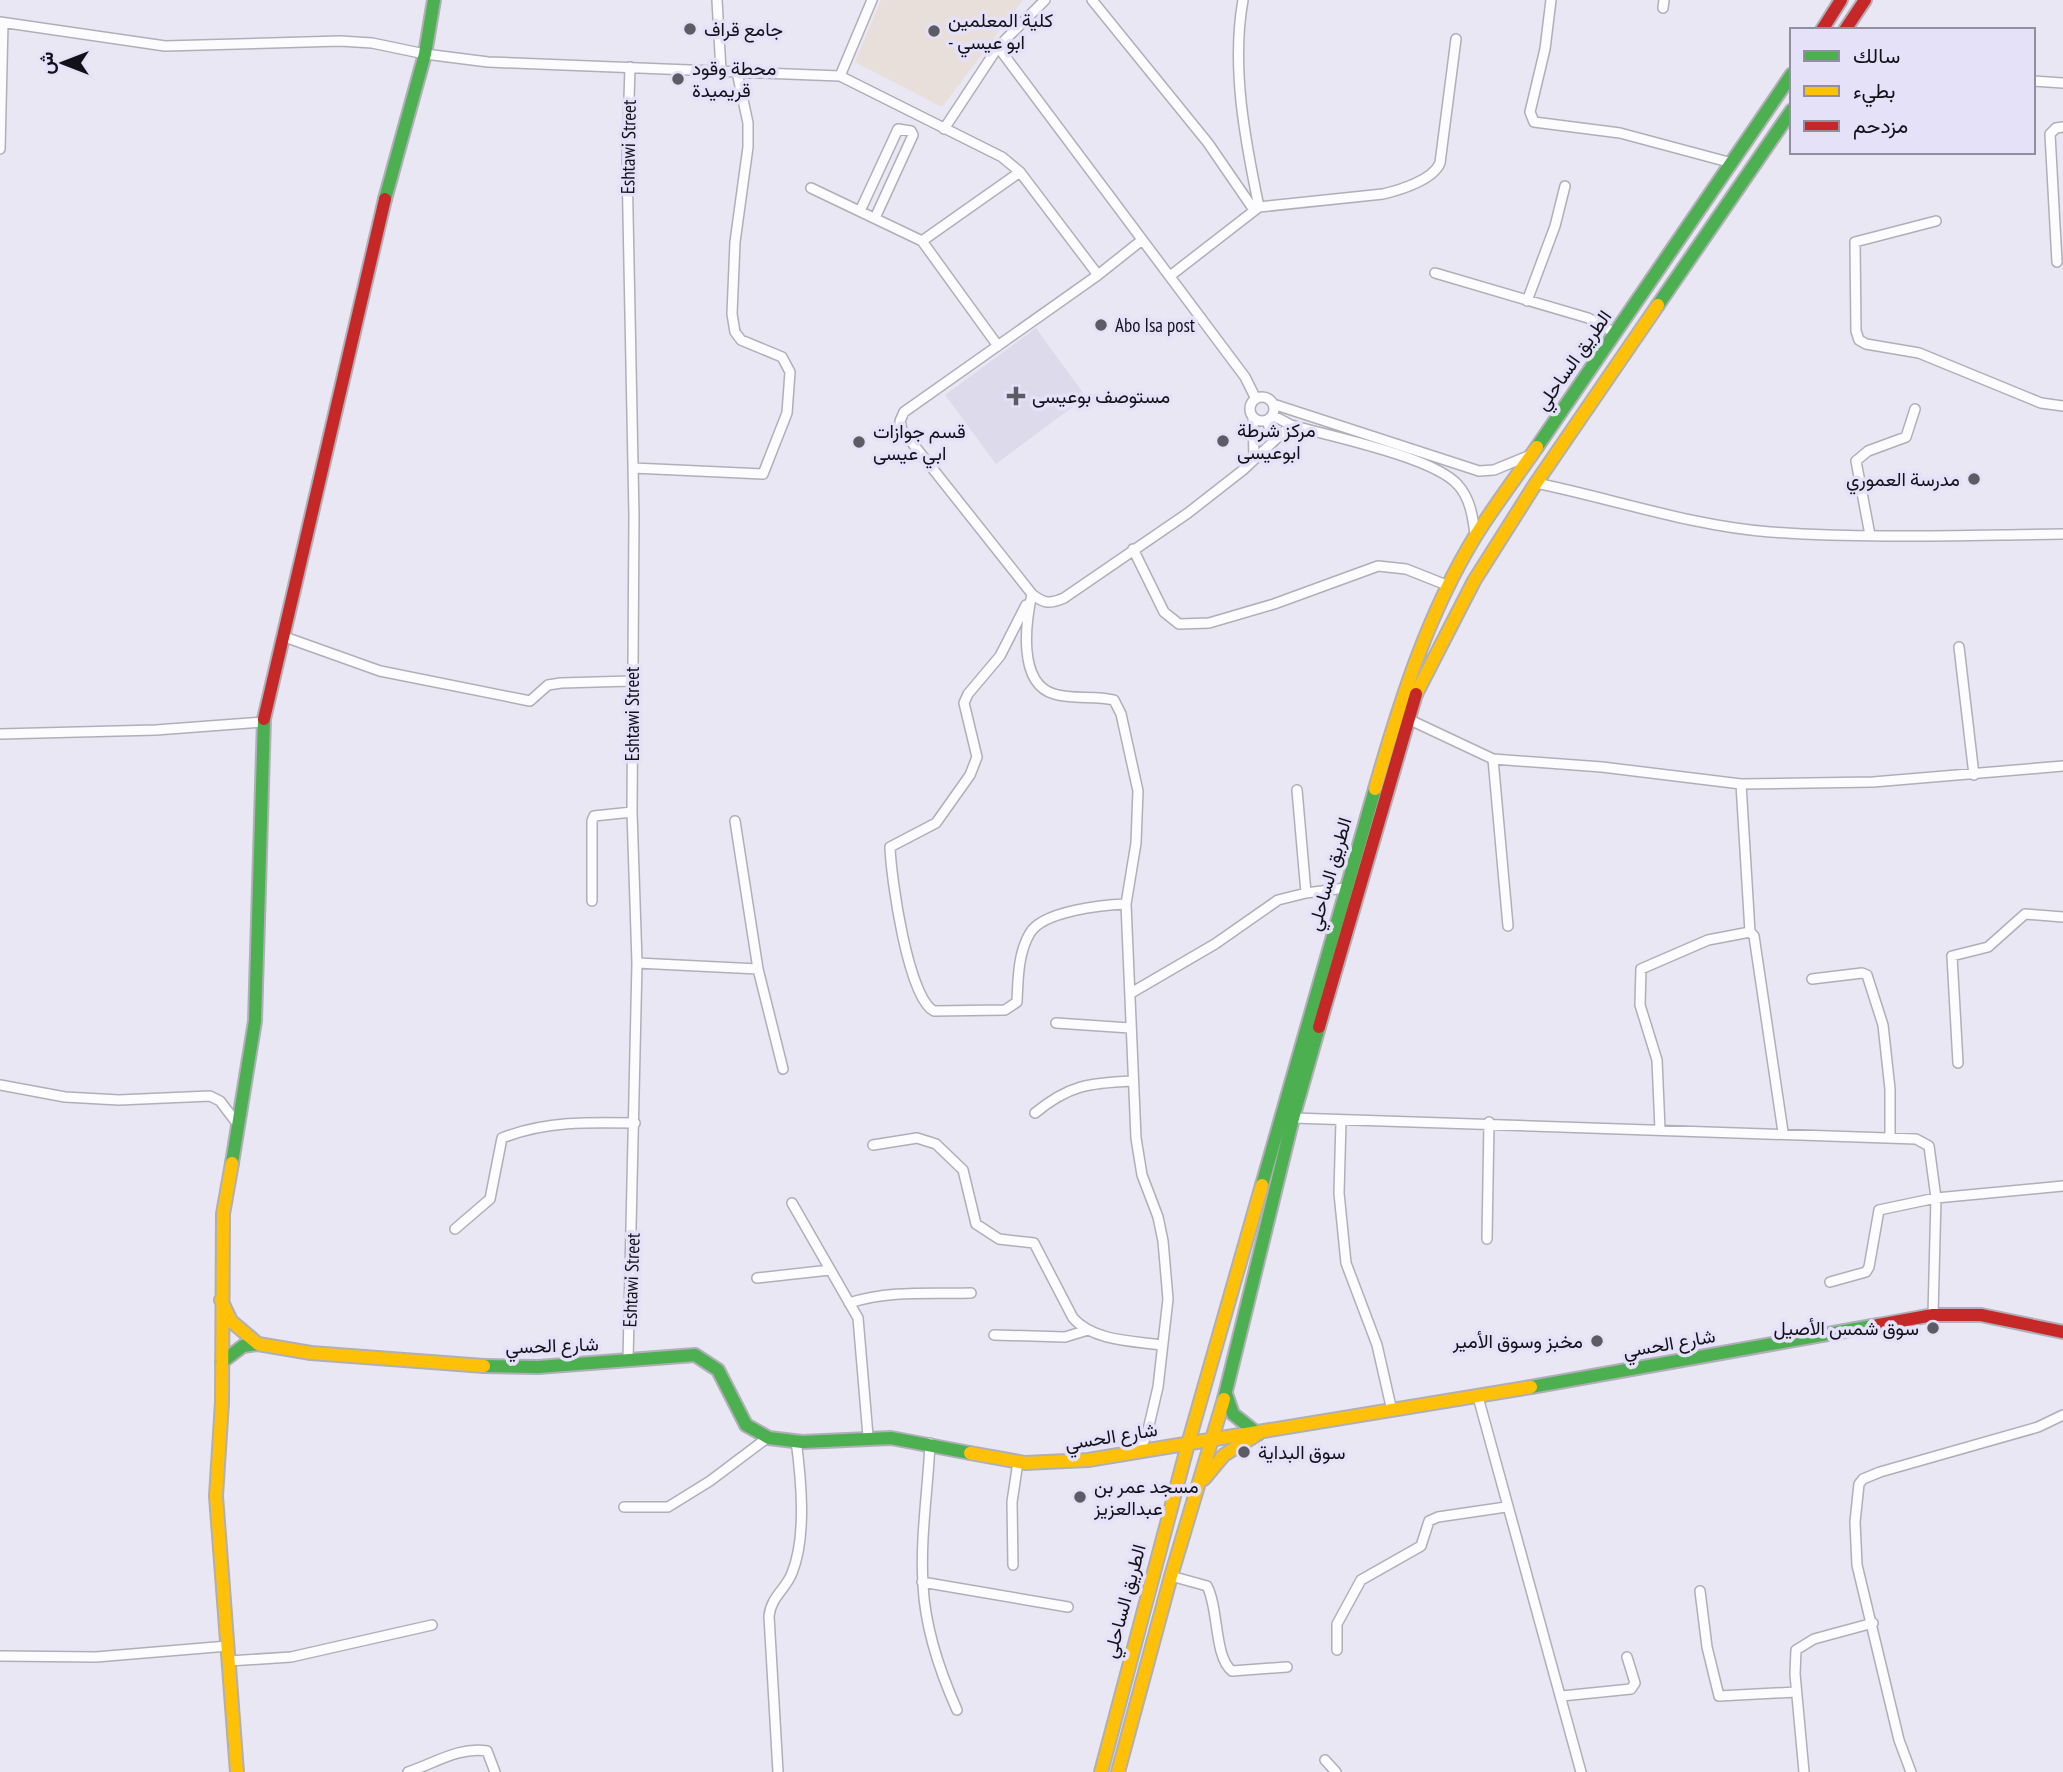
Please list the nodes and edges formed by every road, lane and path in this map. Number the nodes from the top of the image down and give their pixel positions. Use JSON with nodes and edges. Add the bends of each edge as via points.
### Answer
{"nodes":[{"id":1,"x":434,"y":0,"type":"edge"},
{"id":2,"x":717,"y":0,"type":"edge"},
{"id":3,"x":872,"y":0,"type":"edge"},
{"id":4,"x":1045,"y":0,"type":"edge"},
{"id":5,"x":1092,"y":0,"type":"edge"},
{"id":6,"x":1243,"y":0,"type":"edge"},
{"id":7,"x":1551,"y":0,"type":"edge"},
{"id":8,"x":1842,"y":0,"type":"edge"},
{"id":9,"x":1865,"y":0,"type":"edge"},
{"id":10,"x":1,"y":22,"type":"edge"},
{"id":11,"x":1823,"y":28,"type":"edge"},
{"id":12,"x":1846,"y":28,"type":"edge"},
{"id":13,"x":1456,"y":39,"type":"dead end"},
{"id":14,"x":998,"y":47,"type":"junction"},
{"id":15,"x":425,"y":54,"type":"junction"},
{"id":16,"x":630,"y":67,"type":"junction"},
{"id":17,"x":721,"y":71,"type":"junction"},
{"id":18,"x":737,"y":72,"type":"junction"},
{"id":19,"x":841,"y":76,"type":"junction"},
{"id":20,"x":1790,"y":77,"type":"edge"},
{"id":21,"x":2035,"y":81,"type":"edge"},
{"id":22,"x":2063,"y":83,"type":"edge"},
{"id":23,"x":1790,"y":113,"type":"edge"},
{"id":24,"x":2063,"y":127,"type":"edge"},
{"id":25,"x":944,"y":130,"type":"junction"},
{"id":26,"x":0,"y":149,"type":"edge"},
{"id":27,"x":1732,"y":163,"type":"junction"},
{"id":28,"x":1020,"y":172,"type":"junction"},
{"id":29,"x":1565,"y":186,"type":"dead end"},
{"id":30,"x":811,"y":188,"type":"dead end"},
{"id":31,"x":1257,"y":208,"type":"junction"},
{"id":32,"x":860,"y":211,"type":"junction"},
{"id":33,"x":875,"y":218,"type":"junction"},
{"id":34,"x":1936,"y":220,"type":"dead end"},
{"id":35,"x":1142,"y":240,"type":"junction"},
{"id":36,"x":922,"y":241,"type":"junction"},
{"id":37,"x":2057,"y":262,"type":"dead end"},
{"id":38,"x":1435,"y":273,"type":"dead end"},
{"id":39,"x":1098,"y":275,"type":"junction"},
{"id":40,"x":1170,"y":276,"type":"junction"},
{"id":41,"x":1527,"y":301,"type":"junction"},
{"id":42,"x":1615,"y":333,"type":"junction"},
{"id":43,"x":998,"y":346,"type":"junction"},
{"id":44,"x":1256,"y":399,"type":"junction"},
{"id":45,"x":1273,"y":404,"type":"junction"},
{"id":46,"x":2063,"y":406,"type":"edge"},
{"id":47,"x":1915,"y":409,"type":"dead end"},
{"id":48,"x":1253,"y":417,"type":"junction"},
{"id":49,"x":1270,"y":417,"type":"junction"},
{"id":50,"x":1291,"y":425,"type":"junction"},
{"id":51,"x":1273,"y":440,"type":"junction"},
{"id":52,"x":1528,"y":456,"type":"junction"},
{"id":53,"x":1254,"y":459,"type":"junction"},
{"id":54,"x":633,"y":468,"type":"junction"},
{"id":55,"x":1536,"y":483,"type":"junction"},
{"id":56,"x":2063,"y":534,"type":"edge"},
{"id":57,"x":1870,"y":535,"type":"junction"},
{"id":58,"x":1476,"y":536,"type":"junction"},
{"id":59,"x":1133,"y":549,"type":"junction"},
{"id":60,"x":1449,"y":586,"type":"junction"},
{"id":61,"x":1032,"y":594,"type":"junction"},
{"id":62,"x":282,"y":636,"type":"junction"},
{"id":63,"x":1959,"y":647,"type":"dead end"},
{"id":64,"x":631,"y":681,"type":"junction"},
{"id":65,"x":1408,"y":719,"type":"junction"},
{"id":66,"x":263,"y":722,"type":"junction"},
{"id":67,"x":0,"y":734,"type":"edge"},
{"id":68,"x":1493,"y":759,"type":"junction"},
{"id":69,"x":2063,"y":766,"type":"edge"},
{"id":70,"x":1974,"y":775,"type":"junction"},
{"id":71,"x":1741,"y":784,"type":"junction"},
{"id":72,"x":1297,"y":790,"type":"dead end"},
{"id":73,"x":632,"y":812,"type":"junction"},
{"id":74,"x":735,"y":821,"type":"dead end"},
{"id":75,"x":1345,"y":888,"type":"junction"},
{"id":76,"x":1306,"y":893,"type":"junction"},
{"id":77,"x":592,"y":901,"type":"dead end"},
{"id":78,"x":1126,"y":904,"type":"junction"},
{"id":79,"x":2063,"y":917,"type":"edge"},
{"id":80,"x":1508,"y":926,"type":"dead end"},
{"id":81,"x":1750,"y":932,"type":"junction"},
{"id":82,"x":637,"y":963,"type":"junction"},
{"id":83,"x":758,"y":969,"type":"junction"},
{"id":84,"x":1812,"y":979,"type":"dead end"},
{"id":85,"x":1131,"y":993,"type":"junction"},
{"id":86,"x":1056,"y":1023,"type":"dead end"},
{"id":87,"x":1130,"y":1028,"type":"junction"},
{"id":88,"x":1958,"y":1063,"type":"dead end"},
{"id":89,"x":783,"y":1069,"type":"dead end"},
{"id":90,"x":1132,"y":1081,"type":"junction"},
{"id":91,"x":0,"y":1085,"type":"edge"},
{"id":92,"x":1035,"y":1113,"type":"dead end"},
{"id":93,"x":1293,"y":1118,"type":"junction"},
{"id":94,"x":1340,"y":1121,"type":"junction"},
{"id":95,"x":236,"y":1122,"type":"junction"},
{"id":96,"x":1489,"y":1122,"type":"junction"},
{"id":97,"x":635,"y":1124,"type":"junction"},
{"id":98,"x":1660,"y":1129,"type":"junction"},
{"id":99,"x":1783,"y":1132,"type":"junction"},
{"id":100,"x":1889,"y":1136,"type":"junction"},
{"id":101,"x":873,"y":1145,"type":"dead end"},
{"id":102,"x":2063,"y":1186,"type":"edge"},
{"id":103,"x":1936,"y":1198,"type":"junction"},
{"id":104,"x":792,"y":1203,"type":"dead end"},
{"id":105,"x":455,"y":1229,"type":"dead end"},
{"id":106,"x":1487,"y":1238,"type":"dead end"},
{"id":107,"x":830,"y":1270,"type":"junction"},
{"id":108,"x":757,"y":1278,"type":"dead end"},
{"id":109,"x":1830,"y":1282,"type":"dead end"},
{"id":110,"x":971,"y":1293,"type":"dead end"},
{"id":111,"x":221,"y":1300,"type":"junction"},
{"id":112,"x":849,"y":1303,"type":"junction"},
{"id":113,"x":1933,"y":1315,"type":"junction"},
{"id":114,"x":1088,"y":1330,"type":"junction"},
{"id":115,"x":2063,"y":1332,"type":"edge"},
{"id":116,"x":994,"y":1335,"type":"dead end"},
{"id":117,"x":258,"y":1344,"type":"junction"},
{"id":118,"x":1162,"y":1345,"type":"junction"},
{"id":119,"x":628,"y":1360,"type":"junction"},
{"id":120,"x":222,"y":1362,"type":"junction"},
{"id":121,"x":1226,"y":1394,"type":"junction"},
{"id":122,"x":1478,"y":1397,"type":"junction"},
{"id":123,"x":1392,"y":1411,"type":"junction"},
{"id":124,"x":2063,"y":1415,"type":"edge"},
{"id":125,"x":1258,"y":1434,"type":"junction"},
{"id":126,"x":868,"y":1436,"type":"junction"},
{"id":127,"x":766,"y":1438,"type":"junction"},
{"id":128,"x":796,"y":1440,"type":"junction"},
{"id":129,"x":1212,"y":1440,"type":"junction"},
{"id":130,"x":930,"y":1443,"type":"junction"},
{"id":131,"x":1188,"y":1444,"type":"junction"},
{"id":132,"x":1139,"y":1452,"type":"junction"},
{"id":133,"x":1018,"y":1462,"type":"junction"},
{"id":134,"x":1199,"y":1486,"type":"junction"},
{"id":135,"x":624,"y":1507,"type":"dead end"},
{"id":136,"x":1506,"y":1507,"type":"junction"},
{"id":137,"x":1013,"y":1565,"type":"dead end"},
{"id":138,"x":1171,"y":1576,"type":"junction"},
{"id":139,"x":922,"y":1582,"type":"junction"},
{"id":140,"x":1700,"y":1591,"type":"dead end"},
{"id":141,"x":1068,"y":1606,"type":"dead end"},
{"id":142,"x":1873,"y":1623,"type":"junction"},
{"id":143,"x":432,"y":1625,"type":"dead end"},
{"id":144,"x":228,"y":1646,"type":"junction"},
{"id":145,"x":1337,"y":1650,"type":"dead end"},
{"id":146,"x":0,"y":1656,"type":"edge"},
{"id":147,"x":1628,"y":1657,"type":"dead end"},
{"id":148,"x":229,"y":1661,"type":"junction"},
{"id":149,"x":1287,"y":1667,"type":"dead end"},
{"id":150,"x":1796,"y":1692,"type":"junction"},
{"id":151,"x":1562,"y":1696,"type":"junction"},
{"id":152,"x":957,"y":1710,"type":"dead end"},
{"id":153,"x":1325,"y":1760,"type":"dead end"},
{"id":154,"x":412,"y":1771,"type":"edge"},
{"id":155,"x":237,"y":1772,"type":"edge"},
{"id":156,"x":495,"y":1772,"type":"edge"},
{"id":157,"x":778,"y":1772,"type":"edge"},
{"id":158,"x":1101,"y":1772,"type":"edge"},
{"id":159,"x":1118,"y":1772,"type":"edge"},
{"id":160,"x":1336,"y":1772,"type":"edge"},
{"id":161,"x":1581,"y":1772,"type":"edge"},
{"id":162,"x":1804,"y":1772,"type":"edge"},
{"id":163,"x":1912,"y":1772,"type":"edge"}],
"edges":[{"from":1,"to":15,"type":"main road"},
{"from":2,"to":17,"type":"street"},
{"from":3,"to":19,"type":"street"},
{"from":4,"to":14,"type":"street"},
{"from":5,"to":31,"type":"street"},
{"from":6,"to":31,"type":"street","via":[[1237,48]]},
{"from":7,"to":27,"type":"street","via":[[1530,112],[1534,122],[1657,141]]},
{"from":8,"to":11,"type":"main road"},
{"from":9,"to":12,"type":"main road"},
{"from":10,"to":15,"type":"street","via":[[165,46],[340,41]]},
{"from":10,"to":26,"type":"street"},
{"from":13,"to":31,"type":"street","via":[[1437,170],[1383,194]]},
{"from":14,"to":25,"type":"street"},
{"from":14,"to":35,"type":"street"},
{"from":15,"to":16,"type":"street","via":[[488,62]]},
{"from":15,"to":62,"type":"main road","via":[[379,222]]},
{"from":16,"to":17,"type":"street"},
{"from":16,"to":54,"type":"street","name":"Eshtawi Street","via":[[627,163]]},
{"from":17,"to":18,"type":"street"},
{"from":18,"to":19,"type":"street"},
{"from":18,"to":54,"type":"street","via":[[748,147],[735,242],[733,323],[741,340],[787,361],[788,413],[763,474]]},
{"from":19,"to":25,"type":"street"},
{"from":20,"to":27,"type":"main road","name":"الطريق الساحلي"},
{"from":21,"to":22,"type":"street"},
{"from":23,"to":55,"type":"main road","name":"الطريق الساحلي"},
{"from":24,"to":37,"type":"street","via":[[2050,134]]},
{"from":25,"to":28,"type":"street","via":[[1002,157]]},
{"from":27,"to":42,"type":"main road","name":"الطريق الساحلي"},
{"from":28,"to":36,"type":"street"},
{"from":28,"to":39,"type":"street"},
{"from":29,"to":41,"type":"street"},
{"from":30,"to":32,"type":"street"},
{"from":31,"to":40,"type":"street"},
{"from":32,"to":33,"type":"street"},
{"from":32,"to":33,"type":"street","via":[[898,129],[911,131]]},
{"from":33,"to":36,"type":"street"},
{"from":34,"to":46,"type":"street","via":[[1855,242],[1859,340],[1919,353],[2041,403]]},
{"from":35,"to":39,"type":"street"},
{"from":35,"to":40,"type":"street"},
{"from":36,"to":43,"type":"street"},
{"from":38,"to":41,"type":"street"},
{"from":39,"to":43,"type":"street"},
{"from":40,"to":44,"type":"street","via":[[1245,377]]},
{"from":41,"to":42,"type":"street","via":[[1588,318]]},
{"from":42,"to":52,"type":"main road","name":"الطريق الساحلي"},
{"from":43,"to":61,"type":"street","via":[[904,412],[900,421],[902,430]]},
{"from":44,"to":45,"type":"street","via":[[1266,398]]},
{"from":44,"to":48,"type":"street","via":[[1250,407]]},
{"from":45,"to":49,"type":"street"},
{"from":45,"to":52,"type":"street","via":[[1479,471]]},
{"from":47,"to":57,"type":"street","via":[[1906,437],[1868,451],[1856,461]]},
{"from":48,"to":49,"type":"street","via":[[1260,421]]},
{"from":48,"to":53,"type":"street"},
{"from":49,"to":50,"type":"street"},
{"from":49,"to":51,"type":"street"},
{"from":50,"to":51,"type":"street"},
{"from":50,"to":58,"type":"street","via":[[1415,461],[1448,476],[1468,502]]},
{"from":51,"to":53,"type":"street"},
{"from":52,"to":58,"type":"main road","name":"الطريق الساحلي"},
{"from":53,"to":59,"type":"street","via":[[1188,513]]},
{"from":54,"to":64,"type":"street","name":"Eshtawi Street"},
{"from":55,"to":57,"type":"street","via":[[1756,530]]},
{"from":55,"to":65,"type":"main road","name":"الطريق الساحلي","via":[[1474,581]]},
{"from":56,"to":57,"type":"street"},
{"from":58,"to":60,"type":"main road","name":"الطريق الساحلي"},
{"from":59,"to":60,"type":"street","via":[[1164,612],[1179,624],[1209,623],[1378,566],[1406,569]]},
{"from":59,"to":61,"type":"street","via":[[1064,598],[1050,604]]},
{"from":60,"to":75,"type":"main road","name":"الطريق الساحلي","via":[[1402,694]]},
{"from":61,"to":78,"type":"street","via":[[1024,630],[1029,664],[1041,686],[1052,694],[1114,700],[1121,714],[1138,791],[1136,843]]},
{"from":61,"to":78,"type":"street","via":[[1000,656],[964,703],[977,757],[970,775],[936,823],[890,847],[900,925],[925,1007],[934,1011],[1005,1010],[1017,1002],[1019,972],[1031,930],[1084,908]]},
{"from":62,"to":64,"type":"street","via":[[380,671],[530,701],[548,685],[561,682]]},
{"from":62,"to":66,"type":"main road"},
{"from":63,"to":70,"type":"street"},
{"from":64,"to":73,"type":"street","name":"Eshtawi Street"},
{"from":65,"to":68,"type":"street"},
{"from":65,"to":93,"type":"main road","name":"الطريق الساحلي"},
{"from":66,"to":67,"type":"street"},
{"from":66,"to":95,"type":"main road","via":[[255,1021]]},
{"from":68,"to":71,"type":"street"},
{"from":68,"to":80,"type":"street"},
{"from":69,"to":70,"type":"street"},
{"from":70,"to":71,"type":"street"},
{"from":71,"to":81,"type":"street"},
{"from":72,"to":76,"type":"street"},
{"from":73,"to":77,"type":"street","via":[[594,816]]},
{"from":73,"to":82,"type":"street","name":"Eshtawi Street"},
{"from":74,"to":83,"type":"street"},
{"from":75,"to":76,"type":"street"},
{"from":75,"to":131,"type":"main road","name":"الطريق الساحلي"},
{"from":76,"to":85,"type":"street","via":[[1278,900],[1215,944]]},
{"from":78,"to":85,"type":"street"},
{"from":79,"to":88,"type":"street","via":[[2025,914],[1988,947],[1952,956]]},
{"from":81,"to":98,"type":"street","via":[[1708,940],[1641,969],[1640,1005],[1657,1060]]},
{"from":81,"to":99,"type":"street"},
{"from":82,"to":83,"type":"street"},
{"from":82,"to":97,"type":"street","name":"Eshtawi Street"},
{"from":83,"to":89,"type":"street"},
{"from":84,"to":100,"type":"street","via":[[1867,975],[1883,1025],[1890,1089]]},
{"from":85,"to":87,"type":"street"},
{"from":86,"to":87,"type":"street"},
{"from":87,"to":90,"type":"street"},
{"from":90,"to":92,"type":"street","via":[[1094,1083],[1058,1094]]},
{"from":90,"to":118,"type":"street","via":[[1142,1175],[1163,1241],[1168,1299]]},
{"from":91,"to":95,"type":"street","via":[[65,1097],[119,1100],[210,1096],[220,1101]]},
{"from":93,"to":94,"type":"street"},
{"from":93,"to":121,"type":"main road","name":"الطريق الساحلي"},
{"from":94,"to":96,"type":"street"},
{"from":94,"to":123,"type":"street","via":[[1339,1193],[1346,1263],[1377,1345]]},
{"from":95,"to":111,"type":"main road","via":[[223,1214]]},
{"from":96,"to":98,"type":"street"},
{"from":96,"to":106,"type":"street"},
{"from":97,"to":105,"type":"street","via":[[574,1122],[502,1138],[490,1199]]},
{"from":97,"to":119,"type":"street","name":"Eshtawi Street"},
{"from":98,"to":99,"type":"street"},
{"from":99,"to":100,"type":"street"},
{"from":100,"to":103,"type":"street","via":[[1927,1144]]},
{"from":101,"to":114,"type":"street","via":[[917,1138],[936,1144],[963,1170],[976,1224],[999,1238],[1034,1243],[1073,1318]]},
{"from":102,"to":103,"type":"street"},
{"from":103,"to":109,"type":"street","via":[[1879,1210],[1870,1267]]},
{"from":103,"to":113,"type":"street"},
{"from":104,"to":107,"type":"street"},
{"from":107,"to":108,"type":"street"},
{"from":107,"to":112,"type":"street"},
{"from":110,"to":112,"type":"street","via":[[880,1293]]},
{"from":111,"to":117,"type":"main road","via":[[231,1321]]},
{"from":111,"to":120,"type":"main road"},
{"from":112,"to":126,"type":"street","via":[[858,1318]]},
{"from":113,"to":115,"type":"main road","name":"شارع الحسي","via":[[1981,1315]]},
{"from":113,"to":122,"type":"main road","name":"شارع الحسي"},
{"from":114,"to":116,"type":"street","via":[[1065,1337]]},
{"from":114,"to":118,"type":"street"},
{"from":117,"to":119,"type":"main road","name":"شارع الحسي","via":[[329,1355],[471,1366],[538,1367]]},
{"from":117,"to":120,"type":"main road","via":[[243,1346]]},
{"from":118,"to":132,"type":"street","via":[[1151,1421]]},
{"from":119,"to":127,"type":"main road","name":"شارع الحسي","via":[[681,1354],[711,1361],[729,1388],[741,1419]]},
{"from":120,"to":144,"type":"main road","via":[[216,1496]]},
{"from":121,"to":125,"type":"main road","via":[[1240,1422]]},
{"from":121,"to":129,"type":"main road","name":"الطريق الساحلي"},
{"from":122,"to":123,"type":"main road","name":"شارع الحسي"},
{"from":122,"to":136,"type":"street"},
{"from":123,"to":125,"type":"main road","name":"شارع الحسي"},
{"from":124,"to":142,"type":"street","via":[[2038,1427],[1863,1479],[1855,1522],[1857,1565]]},
{"from":125,"to":129,"type":"main road","name":"شارع الحسي"},
{"from":125,"to":134,"type":"main road","via":[[1224,1455]]},
{"from":126,"to":128,"type":"main road","name":"شارع الحسي"},
{"from":126,"to":130,"type":"main road","name":"شارع الحسي"},
{"from":127,"to":128,"type":"main road","name":"شارع الحسي"},
{"from":127,"to":135,"type":"street","via":[[668,1507]]},
{"from":128,"to":157,"type":"street","via":[[801,1509],[795,1564],[772,1602],[769,1616]]},
{"from":129,"to":131,"type":"main road","name":"شارع الحسي"},
{"from":129,"to":134,"type":"main road","name":"الطريق الساحلي"},
{"from":130,"to":133,"type":"main road","name":"شارع الحسي"},
{"from":130,"to":139,"type":"street"},
{"from":131,"to":132,"type":"main road","name":"شارع الحسي"},
{"from":131,"to":158,"type":"main road","name":"الطريق الساحلي"},
{"from":132,"to":133,"type":"main road","name":"شارع الحسي","via":[[1060,1463]]},
{"from":133,"to":137,"type":"street","via":[[1012,1502]]},
{"from":134,"to":138,"type":"main road","name":"الطريق الساحلي"},
{"from":136,"to":145,"type":"street","via":[[1429,1521],[1421,1546],[1361,1580],[1337,1624]]},
{"from":136,"to":151,"type":"street"},
{"from":138,"to":149,"type":"street","via":[[1207,1586],[1224,1662],[1232,1671]]},
{"from":138,"to":159,"type":"main road","name":"الطريق الساحلي"},
{"from":139,"to":141,"type":"street"},
{"from":139,"to":152,"type":"street","via":[[942,1676]]},
{"from":140,"to":150,"type":"street","via":[[1719,1696]]},
{"from":142,"to":150,"type":"street","via":[[1803,1643],[1794,1657]]},
{"from":142,"to":163,"type":"street","via":[[1899,1740]]},
{"from":143,"to":148,"type":"street","via":[[303,1655]]},
{"from":144,"to":146,"type":"street","via":[[96,1657]]},
{"from":144,"to":148,"type":"main road"},
{"from":147,"to":151,"type":"street","via":[[1635,1683],[1631,1689]]},
{"from":148,"to":155,"type":"main road"},
{"from":150,"to":162,"type":"street"},
{"from":151,"to":161,"type":"street"},
{"from":153,"to":160,"type":"street"},
{"from":154,"to":156,"type":"street","via":[[480,1750],[491,1757]]}]}
